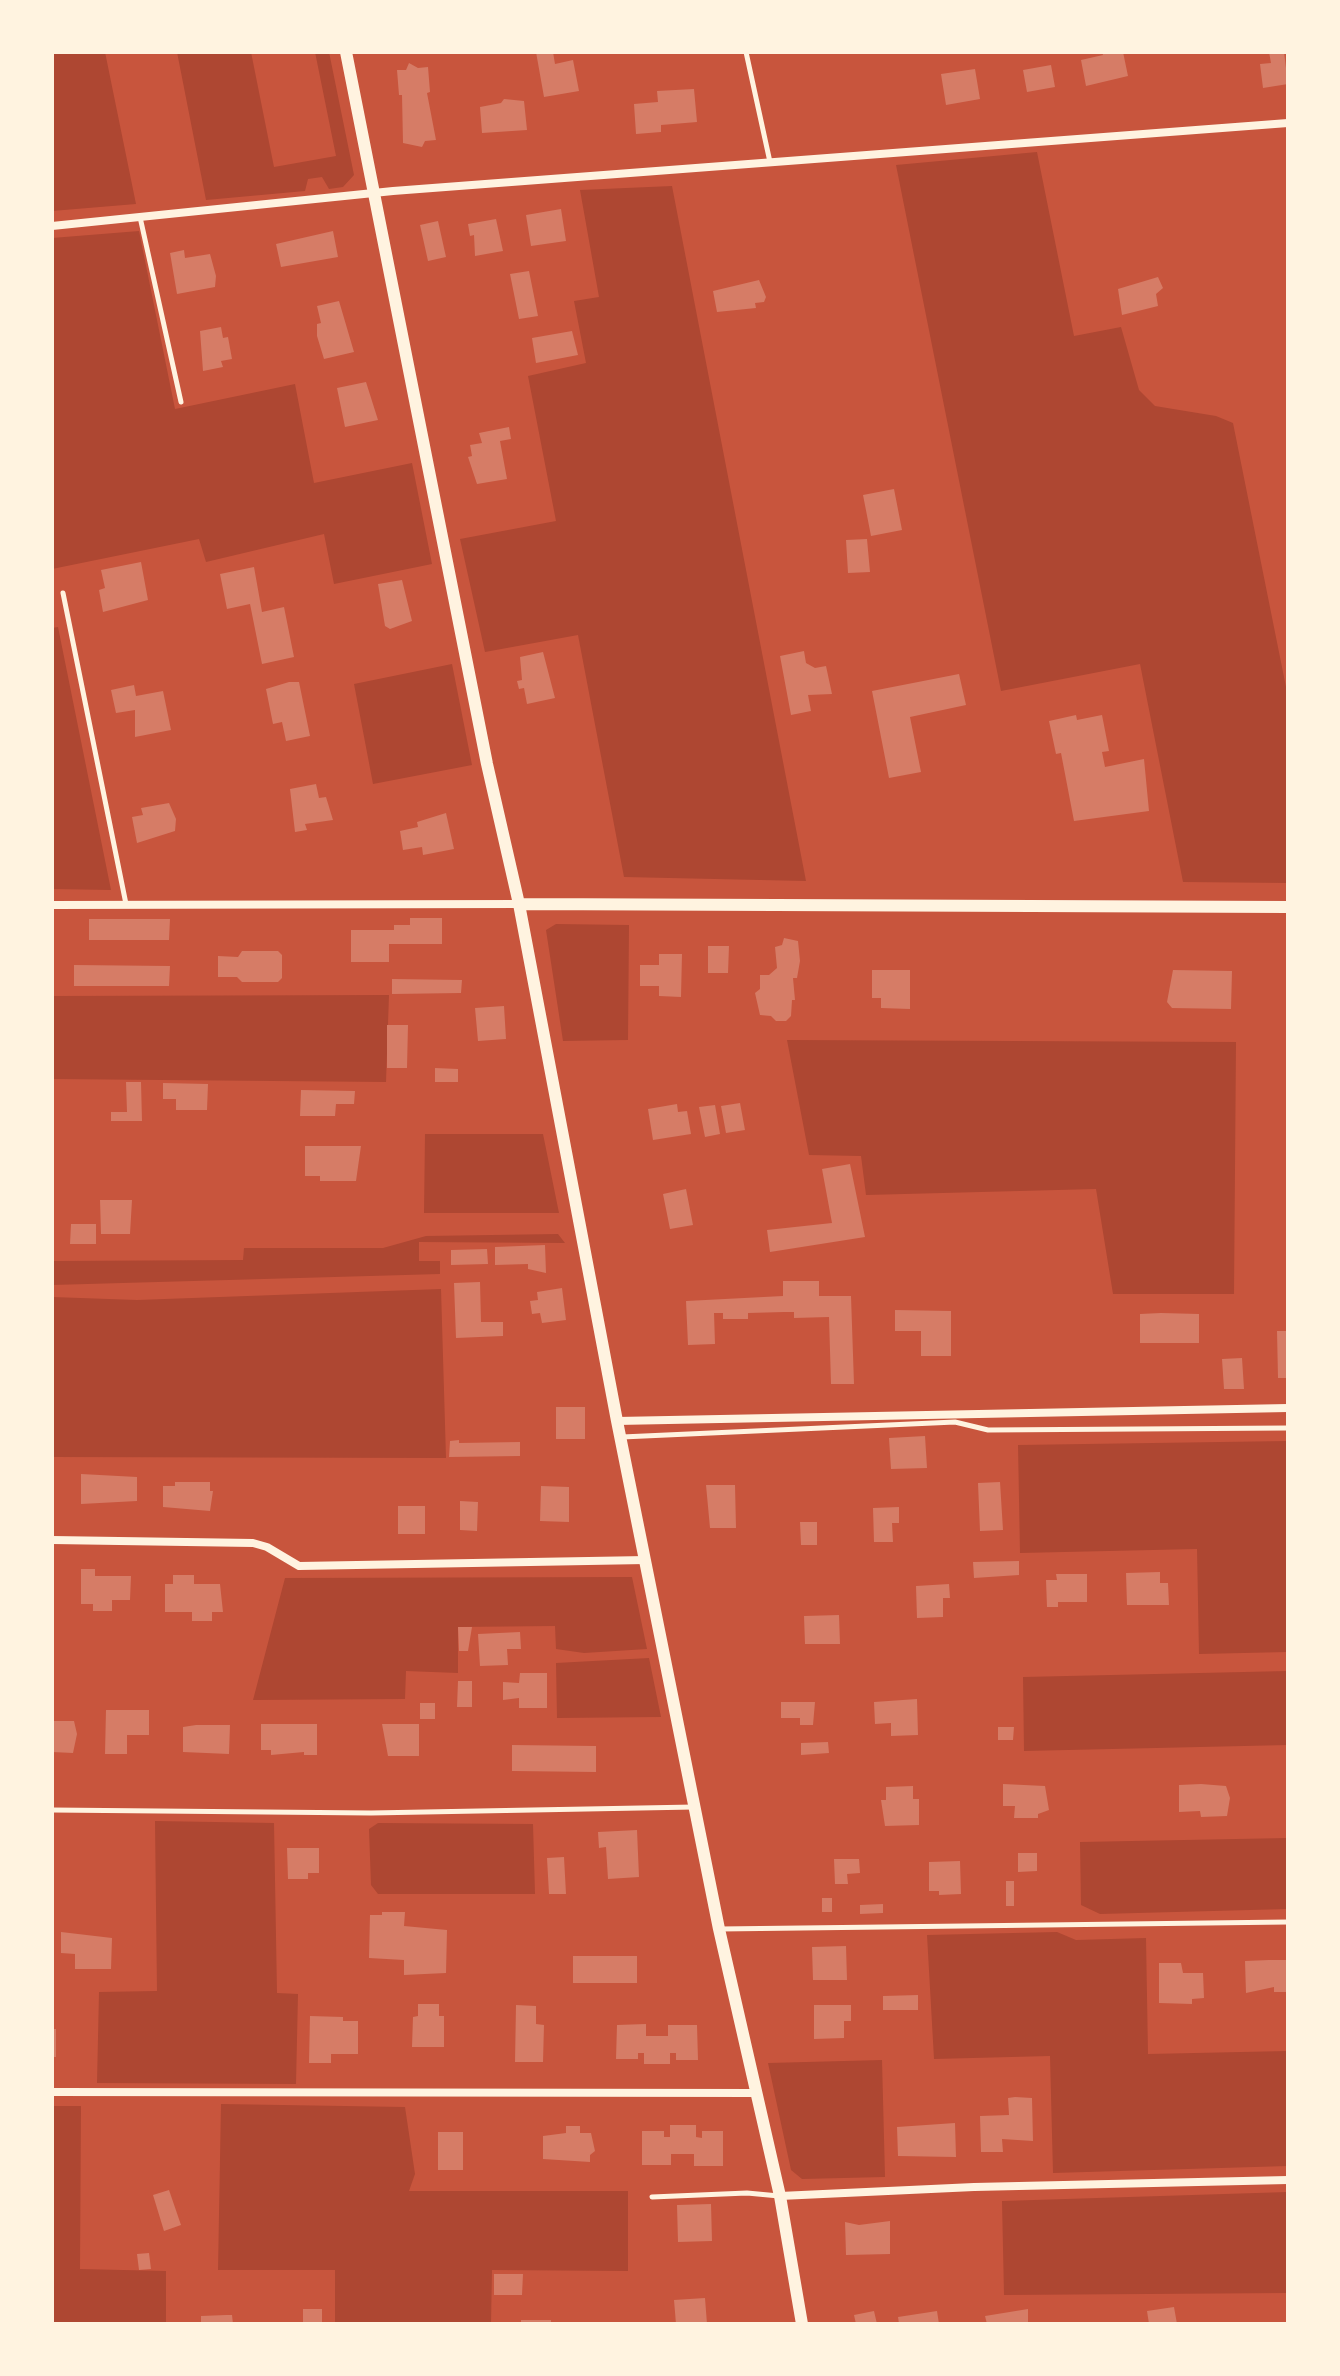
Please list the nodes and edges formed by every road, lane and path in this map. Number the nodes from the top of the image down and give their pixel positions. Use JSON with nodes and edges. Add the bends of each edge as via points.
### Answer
{"nodes":[{"id":1,"x":346,"y":52,"type":"edge"},
{"id":2,"x":746,"y":52,"type":"edge"},
{"id":3,"x":1288,"y":123,"type":"edge"},
{"id":4,"x":770,"y":162,"type":"junction"},
{"id":5,"x":375,"y":195,"type":"junction"},
{"id":6,"x":140,"y":217,"type":"junction"},
{"id":7,"x":52,"y":226,"type":"edge"},
{"id":8,"x":181,"y":402,"type":"dead end"},
{"id":9,"x":63,"y":593,"type":"dead end"},
{"id":10,"x":126,"y":904,"type":"junction"},
{"id":11,"x":519,"y":904,"type":"junction"},
{"id":12,"x":52,"y":905,"type":"edge"},
{"id":13,"x":1288,"y":907,"type":"edge"},
{"id":14,"x":1288,"y":1408,"type":"edge"},
{"id":15,"x":617,"y":1421,"type":"junction"},
{"id":16,"x":1288,"y":1428,"type":"edge"},
{"id":17,"x":620,"y":1437,"type":"junction"},
{"id":18,"x":52,"y":1540,"type":"edge"},
{"id":19,"x":647,"y":1560,"type":"junction"},
{"id":20,"x":695,"y":1807,"type":"junction"},
{"id":21,"x":52,"y":1810,"type":"edge"},
{"id":22,"x":1288,"y":1922,"type":"edge"},
{"id":23,"x":719,"y":1929,"type":"junction"},
{"id":24,"x":54,"y":2092,"type":"dead end"},
{"id":25,"x":757,"y":2093,"type":"junction"},
{"id":26,"x":1288,"y":2180,"type":"edge"},
{"id":27,"x":780,"y":2196,"type":"junction"},
{"id":28,"x":652,"y":2197,"type":"dead end"},
{"id":29,"x":802,"y":2324,"type":"edge"}],
"edges":[{"from":1,"to":5,"type":"street"},
{"from":2,"to":4,"type":"lane"},
{"from":3,"to":4,"type":"street"},
{"from":4,"to":5,"type":"street"},
{"from":5,"to":6,"type":"street"},
{"from":5,"to":11,"type":"street"},
{"from":6,"to":7,"type":"street"},
{"from":6,"to":8,"type":"lane"},
{"from":9,"to":10,"type":"lane"},
{"from":10,"to":11,"type":"street"},
{"from":10,"to":12,"type":"street"},
{"from":11,"to":13,"type":"street"},
{"from":11,"to":15,"type":"street"},
{"from":14,"to":15,"type":"street"},
{"from":15,"to":17,"type":"street"},
{"from":16,"to":17,"type":"lane","via":[[988,1430],[955,1422]]},
{"from":17,"to":19,"type":"street"},
{"from":18,"to":19,"type":"street","via":[[253,1543],[299,1566]]},
{"from":19,"to":20,"type":"street"},
{"from":20,"to":21,"type":"lane","via":[[371,1813]]},
{"from":20,"to":23,"type":"street"},
{"from":22,"to":23,"type":"lane"},
{"from":23,"to":25,"type":"street"},
{"from":24,"to":25,"type":"street"},
{"from":25,"to":27,"type":"street"},
{"from":26,"to":27,"type":"street"},
{"from":27,"to":28,"type":"lane"},
{"from":27,"to":29,"type":"street"}]}
